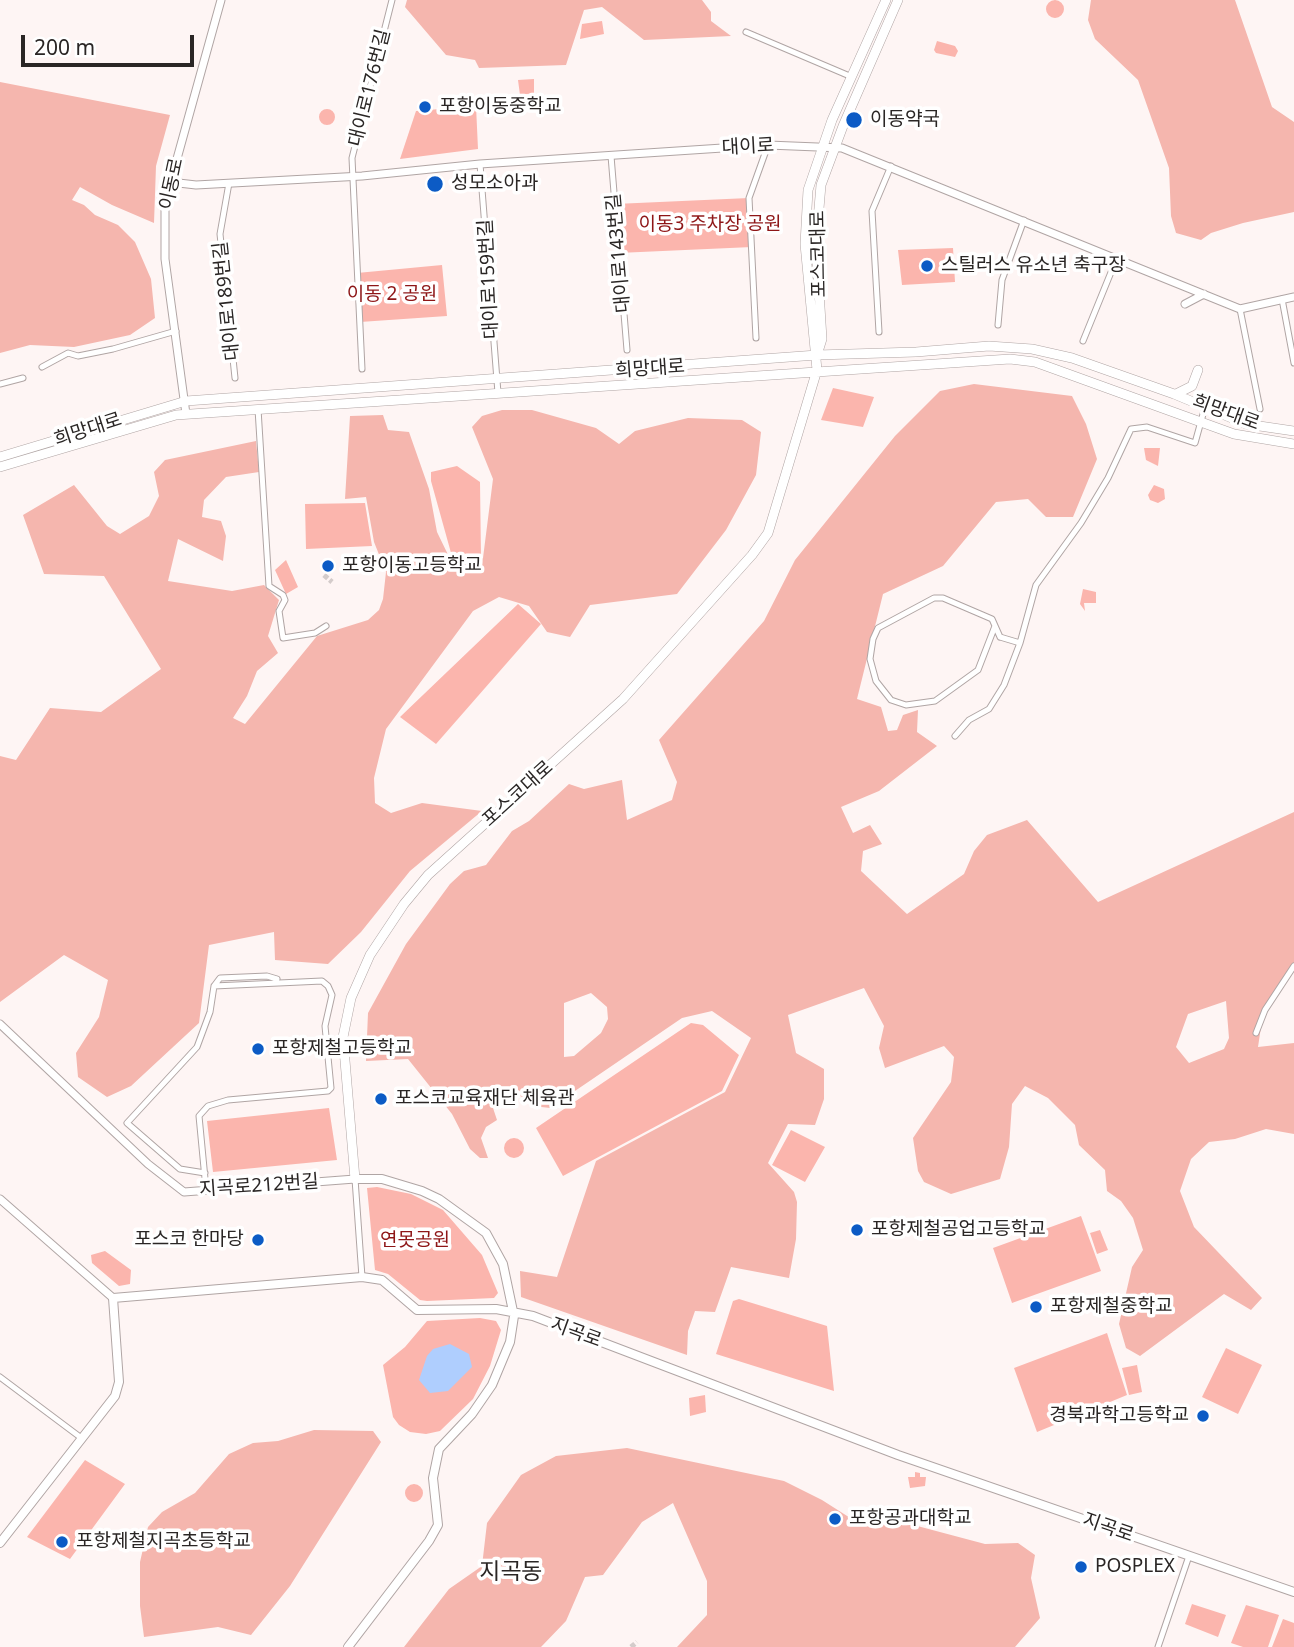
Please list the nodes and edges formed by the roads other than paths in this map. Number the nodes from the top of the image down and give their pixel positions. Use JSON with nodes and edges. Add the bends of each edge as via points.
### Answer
{"nodes":[{"id":1,"x":221,"y":0,"type":"edge"},
{"id":2,"x":392,"y":0,"type":"edge"},
{"id":3,"x":886,"y":0,"type":"edge"},
{"id":4,"x":898,"y":0,"type":"edge"},
{"id":5,"x":746,"y":33,"type":"dead end"},
{"id":6,"x":868,"y":42,"type":"junction"},
{"id":7,"x":878,"y":46,"type":"junction"},
{"id":8,"x":852,"y":77,"type":"junction"},
{"id":9,"x":768,"y":145,"type":"junction"},
{"id":10,"x":822,"y":146,"type":"junction"},
{"id":11,"x":835,"y":147,"type":"junction"},
{"id":12,"x":611,"y":156,"type":"junction"},
{"id":13,"x":480,"y":164,"type":"junction"},
{"id":14,"x":891,"y":166,"type":"junction"},
{"id":15,"x":353,"y":176,"type":"junction"},
{"id":16,"x":170,"y":182,"type":"junction"},
{"id":17,"x":229,"y":183,"type":"junction"},
{"id":18,"x":1024,"y":220,"type":"junction"},
{"id":19,"x":1116,"y":260,"type":"junction"},
{"id":20,"x":1204,"y":294,"type":"junction"},
{"id":21,"x":1294,"y":297,"type":"edge"},
{"id":22,"x":1282,"y":299,"type":"junction"},
{"id":23,"x":1185,"y":304,"type":"dead end"},
{"id":24,"x":1240,"y":309,"type":"junction"},
{"id":25,"x":998,"y":325,"type":"dead end"},
{"id":26,"x":176,"y":331,"type":"junction"},
{"id":27,"x":879,"y":332,"type":"dead end"},
{"id":28,"x":756,"y":338,"type":"dead end"},
{"id":29,"x":1083,"y":341,"type":"dead end"},
{"id":30,"x":627,"y":350,"type":"dead end"},
{"id":31,"x":817,"y":355,"type":"junction"},
{"id":32,"x":1294,"y":363,"type":"edge"},
{"id":33,"x":42,"y":368,"type":"dead end"},
{"id":34,"x":362,"y":369,"type":"dead end"},
{"id":35,"x":817,"y":370,"type":"junction"},
{"id":36,"x":1198,"y":370,"type":"dead end"},
{"id":37,"x":539,"y":376,"type":"junction"},
{"id":38,"x":23,"y":378,"type":"dead end"},
{"id":39,"x":235,"y":378,"type":"dead end"},
{"id":40,"x":496,"y":379,"type":"junction"},
{"id":41,"x":465,"y":381,"type":"junction"},
{"id":42,"x":0,"y":384,"type":"edge"},
{"id":43,"x":540,"y":390,"type":"junction"},
{"id":44,"x":498,"y":393,"type":"junction"},
{"id":45,"x":1174,"y":394,"type":"junction"},
{"id":46,"x":466,"y":396,"type":"junction"},
{"id":47,"x":186,"y":401,"type":"junction"},
{"id":48,"x":1205,"y":406,"type":"junction"},
{"id":49,"x":258,"y":409,"type":"junction"},
{"id":50,"x":1260,"y":409,"type":"dead end"},
{"id":51,"x":186,"y":414,"type":"junction"},
{"id":52,"x":1200,"y":421,"type":"junction"},
{"id":53,"x":1294,"y":431,"type":"edge"},
{"id":54,"x":1294,"y":444,"type":"edge"},
{"id":55,"x":0,"y":457,"type":"edge"},
{"id":56,"x":0,"y":467,"type":"edge"},
{"id":57,"x":326,"y":626,"type":"dead end"},
{"id":58,"x":995,"y":626,"type":"junction"},
{"id":59,"x":1000,"y":637,"type":"junction"},
{"id":60,"x":992,"y":639,"type":"junction"},
{"id":61,"x":1020,"y":643,"type":"junction"},
{"id":62,"x":955,"y":736,"type":"dead end"},
{"id":63,"x":1294,"y":965,"type":"edge"},
{"id":64,"x":0,"y":1024,"type":"edge"},
{"id":65,"x":1256,"y":1032,"type":"dead end"},
{"id":66,"x":205,"y":1173,"type":"junction"},
{"id":67,"x":355,"y":1178,"type":"junction"},
{"id":68,"x":206,"y":1189,"type":"junction"},
{"id":69,"x":0,"y":1199,"type":"edge"},
{"id":70,"x":362,"y":1277,"type":"junction"},
{"id":71,"x":113,"y":1298,"type":"junction"},
{"id":72,"x":513,"y":1310,"type":"junction"},
{"id":73,"x":0,"y":1377,"type":"edge"},
{"id":74,"x":80,"y":1437,"type":"junction"},
{"id":75,"x":0,"y":1543,"type":"edge"},
{"id":76,"x":1189,"y":1556,"type":"junction"},
{"id":77,"x":1294,"y":1592,"type":"edge"},
{"id":78,"x":348,"y":1647,"type":"edge"},
{"id":79,"x":1158,"y":1647,"type":"edge"}],
"edges":[{"from":1,"to":16,"type":"street","name":"이동로"},
{"from":2,"to":15,"type":"street","name":"대이로176번길","via":[[352,158]]},
{"from":3,"to":6,"type":"main road","name":"포스코대로"},
{"from":4,"to":7,"type":"main road","name":"포스코대로"},
{"from":5,"to":8,"type":"street"},
{"from":6,"to":7,"type":"main road"},
{"from":6,"to":8,"type":"main road","name":"포스코대로"},
{"from":7,"to":11,"type":"main road","name":"포스코대로"},
{"from":8,"to":10,"type":"main road","name":"포스코대로"},
{"from":9,"to":10,"type":"street","name":"대이로"},
{"from":9,"to":12,"type":"street","name":"대이로"},
{"from":9,"to":28,"type":"street","via":[[749,198]]},
{"from":10,"to":11,"type":"street","name":"대이로"},
{"from":10,"to":31,"type":"main road","name":"포스코대로","via":[[808,190],[805,223]]},
{"from":11,"to":14,"type":"street","name":"대이로"},
{"from":11,"to":31,"type":"main road","name":"포스코대로","via":[[821,185],[817,213],[822,339]]},
{"from":12,"to":13,"type":"street","name":"대이로"},
{"from":12,"to":30,"type":"street","name":"대이로143번길"},
{"from":13,"to":15,"type":"street","name":"대이로"},
{"from":13,"to":40,"type":"street","name":"대이로159번길"},
{"from":14,"to":18,"type":"street","name":"대이로"},
{"from":14,"to":27,"type":"street","via":[[872,211]]},
{"from":15,"to":17,"type":"street","name":"대이로"},
{"from":15,"to":34,"type":"street","name":"대이로176번길"},
{"from":16,"to":17,"type":"street","name":"대이로"},
{"from":16,"to":26,"type":"street","name":"이동로","via":[[164,249]]},
{"from":17,"to":39,"type":"street","name":"대이로189번길","via":[[220,234]]},
{"from":18,"to":19,"type":"street","name":"대이로"},
{"from":18,"to":25,"type":"street","via":[[1002,280]]},
{"from":19,"to":20,"type":"street","name":"대이로"},
{"from":19,"to":29,"type":"street"},
{"from":20,"to":23,"type":"street"},
{"from":20,"to":24,"type":"street","name":"대이로"},
{"from":21,"to":22,"type":"street"},
{"from":22,"to":24,"type":"street"},
{"from":22,"to":32,"type":"street"},
{"from":24,"to":50,"type":"street"},
{"from":26,"to":33,"type":"street","via":[[113,349],[78,356],[68,353]]},
{"from":26,"to":47,"type":"street","name":"이동로"},
{"from":31,"to":35,"type":"main road","name":"포스코대로"},
{"from":31,"to":37,"type":"main road","name":"희망대로"},
{"from":31,"to":45,"type":"main road","name":"희망대로","via":[[989,346],[1032,349],[1072,358]]},
{"from":35,"to":43,"type":"main road","name":"희망대로"},
{"from":35,"to":52,"type":"main road","name":"희망대로","via":[[996,359],[1035,362]]},
{"from":35,"to":67,"type":"main road","name":"포스코대로","via":[[768,533],[760,545],[624,699],[428,875],[370,956],[351,998],[343,1043]]},
{"from":36,"to":45,"type":"main road","via":[[1190,388]]},
{"from":37,"to":40,"type":"main road","name":"희망대로"},
{"from":37,"to":43,"type":"main road"},
{"from":38,"to":42,"type":"street"},
{"from":40,"to":41,"type":"main road","name":"희망대로"},
{"from":40,"to":44,"type":"street","name":"대이로159번길"},
{"from":41,"to":46,"type":"main road"},
{"from":41,"to":47,"type":"main road","name":"희망대로"},
{"from":43,"to":44,"type":"main road","name":"희망대로"},
{"from":44,"to":46,"type":"main road","name":"희망대로"},
{"from":45,"to":48,"type":"main road","name":"희망대로"},
{"from":46,"to":49,"type":"main road","name":"희망대로"},
{"from":47,"to":51,"type":"street","name":"이동로"},
{"from":47,"to":55,"type":"main road","name":"희망대로"},
{"from":48,"to":52,"type":"street"},
{"from":48,"to":53,"type":"main road","name":"희망대로","via":[[1246,424]]},
{"from":49,"to":51,"type":"main road","name":"희망대로"},
{"from":49,"to":57,"type":"street","via":[[269,586],[285,600],[279,611],[283,638],[315,633]]},
{"from":51,"to":56,"type":"main road","name":"희망대로"},
{"from":52,"to":54,"type":"main road","name":"희망대로","via":[[1248,438]]},
{"from":52,"to":61,"type":"street","via":[[1195,443],[1147,427],[1130,429],[1081,523],[1036,585]]},
{"from":58,"to":59,"type":"street"},
{"from":58,"to":60,"type":"street"},
{"from":58,"to":60,"type":"street","via":[[992,619],[934,598],[878,628],[870,659],[884,695],[906,705],[921,704],[935,701],[972,676]]},
{"from":59,"to":60,"type":"street"},
{"from":59,"to":61,"type":"street"},
{"from":61,"to":62,"type":"street","via":[[989,709],[969,720]]},
{"from":63,"to":65,"type":"street"},
{"from":64,"to":68,"type":"street","name":"지곡로212번길","via":[[180,1190]]},
{"from":66,"to":66,"type":"street","via":[[200,1116],[208,1106],[331,1088],[325,1026],[332,995],[322,981],[214,986],[197,1047],[127,1123],[180,1169]]},
{"from":66,"to":68,"type":"street"},
{"from":67,"to":68,"type":"street","name":"지곡로212번길"},
{"from":67,"to":70,"type":"street","name":"포스코대로"},
{"from":67,"to":72,"type":"main road","name":"지곡로212번길","via":[[382,1179],[422,1191],[486,1233],[503,1264]]},
{"from":69,"to":71,"type":"street"},
{"from":70,"to":71,"type":"main road","name":"지곡로"},
{"from":70,"to":72,"type":"main road","name":"지곡로","via":[[382,1280],[417,1310]]},
{"from":71,"to":74,"type":"main road","via":[[119,1382],[115,1396]]},
{"from":72,"to":76,"type":"main road","name":"지곡로","via":[[898,1455]]},
{"from":72,"to":78,"type":"main road","name":"지곡로212번길","via":[[513,1332],[497,1377],[472,1414],[439,1449],[433,1478],[438,1525]]},
{"from":73,"to":74,"type":"street"},
{"from":74,"to":75,"type":"main road"},
{"from":76,"to":77,"type":"main road","name":"지곡로"},
{"from":76,"to":79,"type":"street"}]}
